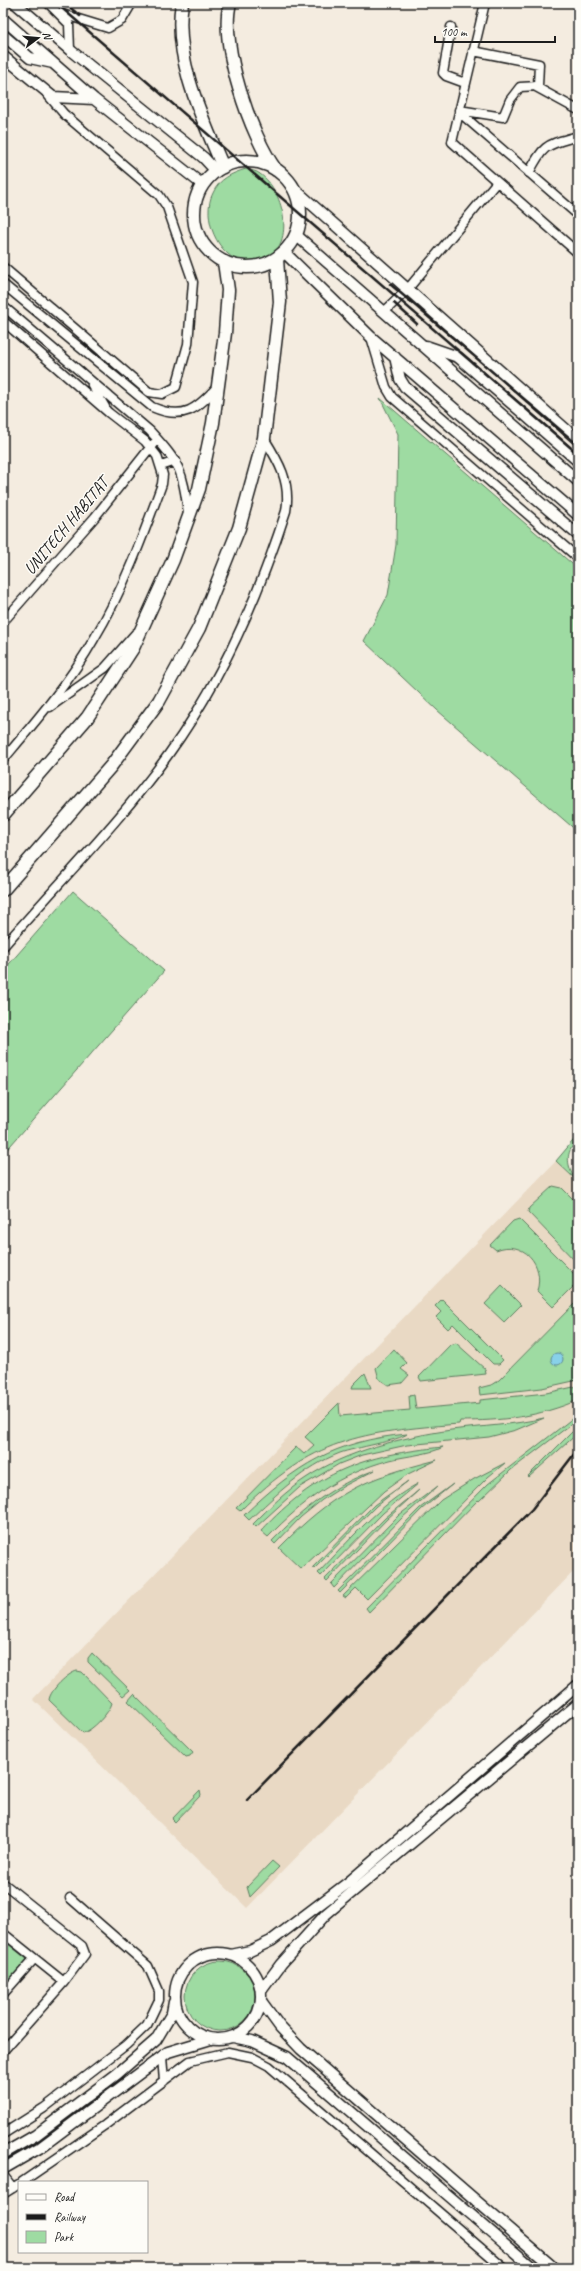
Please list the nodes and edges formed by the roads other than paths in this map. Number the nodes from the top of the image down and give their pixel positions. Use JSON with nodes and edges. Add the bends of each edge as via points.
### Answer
{"nodes":[{"id":1,"x":15,"y":3,"type":"edge"},
{"id":2,"x":48,"y":3,"type":"edge"},
{"id":3,"x":132,"y":3,"type":"edge"},
{"id":4,"x":230,"y":3,"type":"edge"},
{"id":5,"x":485,"y":3,"type":"edge"},
{"id":6,"x":180,"y":7,"type":"edge"},
{"id":7,"x":59,"y":13,"type":"junction"},
{"id":8,"x":3,"y":19,"type":"edge"},
{"id":9,"x":451,"y":27,"type":"dead end"},
{"id":10,"x":3,"y":35,"type":"edge"},
{"id":11,"x":70,"y":50,"type":"junction"},
{"id":12,"x":473,"y":51,"type":"junction"},
{"id":13,"x":3,"y":56,"type":"edge"},
{"id":14,"x":53,"y":63,"type":"junction"},
{"id":15,"x":466,"y":83,"type":"junction"},
{"id":16,"x":536,"y":87,"type":"junction"},
{"id":17,"x":46,"y":92,"type":"junction"},
{"id":18,"x":94,"y":99,"type":"junction"},
{"id":19,"x":578,"y":110,"type":"edge"},
{"id":20,"x":459,"y":111,"type":"junction"},
{"id":21,"x":578,"y":136,"type":"edge"},
{"id":22,"x":220,"y":169,"type":"junction"},
{"id":23,"x":277,"y":171,"type":"junction"},
{"id":24,"x":529,"y":173,"type":"junction"},
{"id":25,"x":496,"y":183,"type":"junction"},
{"id":26,"x":203,"y":185,"type":"junction"},
{"id":27,"x":291,"y":186,"type":"junction"},
{"id":28,"x":578,"y":215,"type":"edge"},
{"id":29,"x":296,"y":235,"type":"junction"},
{"id":30,"x":578,"y":253,"type":"edge"},
{"id":31,"x":281,"y":255,"type":"junction"},
{"id":32,"x":224,"y":262,"type":"junction"},
{"id":33,"x":3,"y":267,"type":"edge"},
{"id":34,"x":3,"y":284,"type":"edge"},
{"id":35,"x":407,"y":290,"type":"junction"},
{"id":36,"x":3,"y":306,"type":"edge"},
{"id":37,"x":384,"y":312,"type":"junction"},
{"id":38,"x":3,"y":321,"type":"edge"},
{"id":39,"x":371,"y":337,"type":"junction"},
{"id":40,"x":422,"y":344,"type":"junction"},
{"id":41,"x":395,"y":358,"type":"junction"},
{"id":42,"x":114,"y":363,"type":"junction"},
{"id":43,"x":109,"y":371,"type":"junction"},
{"id":44,"x":88,"y":379,"type":"junction"},
{"id":45,"x":218,"y":386,"type":"junction"},
{"id":46,"x":109,"y":413,"type":"junction"},
{"id":47,"x":264,"y":438,"type":"junction"},
{"id":48,"x":157,"y":439,"type":"junction"},
{"id":49,"x":578,"y":440,"type":"edge"},
{"id":50,"x":150,"y":448,"type":"junction"},
{"id":51,"x":176,"y":461,"type":"junction"},
{"id":52,"x":578,"y":461,"type":"edge"},
{"id":53,"x":161,"y":466,"type":"junction"},
{"id":54,"x":578,"y":481,"type":"edge"},
{"id":55,"x":189,"y":516,"type":"junction"},
{"id":56,"x":578,"y":516,"type":"edge"},
{"id":57,"x":578,"y":535,"type":"edge"},
{"id":58,"x":578,"y":558,"type":"edge"},
{"id":59,"x":3,"y":622,"type":"edge"},
{"id":60,"x":144,"y":624,"type":"junction"},
{"id":61,"x":44,"y":711,"type":"junction"},
{"id":62,"x":3,"y":760,"type":"edge"},
{"id":63,"x":3,"y":814,"type":"edge"},
{"id":64,"x":3,"y":890,"type":"edge"},
{"id":65,"x":3,"y":947,"type":"edge"},
{"id":66,"x":578,"y":1685,"type":"edge"},
{"id":67,"x":578,"y":1704,"type":"edge"},
{"id":68,"x":3,"y":1883,"type":"edge"},
{"id":69,"x":70,"y":1898,"type":"dead end"},
{"id":70,"x":3,"y":1933,"type":"edge"},
{"id":71,"x":231,"y":1955,"type":"junction"},
{"id":72,"x":34,"y":1958,"type":"junction"},
{"id":73,"x":64,"y":1982,"type":"junction"},
{"id":74,"x":3,"y":1994,"type":"edge"},
{"id":75,"x":261,"y":1996,"type":"junction"},
{"id":76,"x":175,"y":1998,"type":"junction"},
{"id":77,"x":233,"y":2037,"type":"junction"},
{"id":78,"x":211,"y":2039,"type":"junction"},
{"id":79,"x":3,"y":2051,"type":"edge"},
{"id":80,"x":162,"y":2057,"type":"junction"},
{"id":81,"x":164,"y":2080,"type":"junction"},
{"id":82,"x":3,"y":2134,"type":"edge"},
{"id":83,"x":3,"y":2154,"type":"edge"},
{"id":84,"x":3,"y":2169,"type":"edge"},
{"id":85,"x":3,"y":2175,"type":"edge"},
{"id":86,"x":23,"y":2181,"type":"edge"},
{"id":87,"x":16,"y":2186,"type":"edge"},
{"id":88,"x":3,"y":2194,"type":"edge"},
{"id":89,"x":504,"y":2268,"type":"edge"},
{"id":90,"x":534,"y":2268,"type":"edge"},
{"id":91,"x":554,"y":2268,"type":"edge"}],
"edges":[{"from":1,"to":11,"type":"street"},
{"from":2,"to":7,"type":"street"},
{"from":3,"to":7,"type":"street","via":[[122,20],[108,28]]},
{"from":4,"to":23,"type":"main road","via":[[227,14],[229,44],[240,88],[254,131]]},
{"from":5,"to":12,"type":"street"},
{"from":6,"to":22,"type":"main road","via":[[183,51],[196,101]]},
{"from":7,"to":11,"type":"street","via":[[69,24]]},
{"from":8,"to":14,"type":"street"},
{"from":9,"to":15,"type":"street","via":[[442,73]]},
{"from":10,"to":14,"type":"street","via":[[30,58]]},
{"from":11,"to":22,"type":"street"},
{"from":12,"to":15,"type":"street"},
{"from":12,"to":16,"type":"street","via":[[539,64]]},
{"from":13,"to":17,"type":"street"},
{"from":14,"to":18,"type":"street"},
{"from":15,"to":20,"type":"street"},
{"from":16,"to":19,"type":"street"},
{"from":16,"to":20,"type":"street","via":[[520,87],[508,103],[503,117]]},
{"from":17,"to":18,"type":"street","via":[[59,98]]},
{"from":17,"to":42,"type":"street","via":[[64,114],[164,201],[191,275],[192,312],[188,344],[176,386],[162,394],[149,392]]},
{"from":18,"to":26,"type":"street"},
{"from":20,"to":24,"type":"street"},
{"from":20,"to":25,"type":"street","via":[[453,144]]},
{"from":21,"to":24,"type":"street","via":[[551,143],[543,148]]},
{"from":22,"to":23,"type":"main road","via":[[242,162],[254,162]]},
{"from":22,"to":26,"type":"main road"},
{"from":23,"to":27,"type":"main road"},
{"from":24,"to":28,"type":"street"},
{"from":25,"to":30,"type":"street"},
{"from":25,"to":35,"type":"street"},
{"from":26,"to":32,"type":"main road","via":[[195,205],[195,222],[200,238],[210,252]]},
{"from":27,"to":29,"type":"main road","via":[[300,207]]},
{"from":27,"to":35,"type":"street"},
{"from":29,"to":31,"type":"main road"},
{"from":29,"to":37,"type":"street"},
{"from":31,"to":32,"type":"main road","via":[[253,267]]},
{"from":31,"to":39,"type":"street"},
{"from":31,"to":47,"type":"main road","via":[[280,302]]},
{"from":32,"to":45,"type":"main road","via":[[228,290]]},
{"from":33,"to":42,"type":"street"},
{"from":34,"to":43,"type":"street"},
{"from":35,"to":37,"type":"street"},
{"from":35,"to":49,"type":"street"},
{"from":36,"to":44,"type":"street"},
{"from":37,"to":40,"type":"street"},
{"from":38,"to":46,"type":"street"},
{"from":39,"to":41,"type":"street"},
{"from":39,"to":58,"type":"street","via":[[386,387],[392,397]]},
{"from":40,"to":52,"type":"street","via":[[458,357]]},
{"from":40,"to":54,"type":"street"},
{"from":41,"to":56,"type":"street"},
{"from":41,"to":57,"type":"street","via":[[400,379],[405,387]]},
{"from":42,"to":43,"type":"street"},
{"from":43,"to":45,"type":"street","via":[[152,407],[165,413],[188,412],[201,405]]},
{"from":44,"to":46,"type":"street"},
{"from":44,"to":48,"type":"street"},
{"from":45,"to":55,"type":"main road","via":[[199,489]]},
{"from":46,"to":50,"type":"street","via":[[145,441]]},
{"from":47,"to":64,"type":"main road","via":[[236,535],[199,628],[159,701],[111,766]]},
{"from":47,"to":65,"type":"street","via":[[285,474],[288,503],[248,615],[223,668],[167,756],[122,812]]},
{"from":48,"to":50,"type":"street","name":"UNITECH HABITAT"},
{"from":48,"to":51,"type":"street"},
{"from":50,"to":53,"type":"street"},
{"from":50,"to":59,"type":"street","name":"UNITECH HABITAT","via":[[95,517]]},
{"from":51,"to":53,"type":"street"},
{"from":51,"to":55,"type":"street","via":[[184,481]]},
{"from":53,"to":61,"type":"street","via":[[162,484],[140,544],[106,618],[88,650]]},
{"from":55,"to":60,"type":"main road","via":[[173,560]]},
{"from":60,"to":61,"type":"street","via":[[105,668]]},
{"from":60,"to":63,"type":"main road","via":[[133,648],[87,718]]},
{"from":61,"to":62,"type":"street"},
{"from":66,"to":71,"type":"street","via":[[349,1882],[271,1941],[250,1951]]},
{"from":67,"to":75,"type":"street","via":[[326,1914],[281,1964]]},
{"from":68,"to":73,"type":"street","via":[[82,1946],[85,1954],[83,1958]]},
{"from":69,"to":82,"type":"street","via":[[148,1966],[159,1991],[159,2000],[147,2025],[126,2045],[44,2108]]},
{"from":70,"to":72,"type":"street"},
{"from":71,"to":75,"type":"street","via":[[256,1975]]},
{"from":71,"to":76,"type":"street","via":[[211,1954],[192,1962],[182,1972],[176,1984]]},
{"from":72,"to":73,"type":"street"},
{"from":72,"to":74,"type":"street"},
{"from":73,"to":79,"type":"street"},
{"from":75,"to":77,"type":"street","via":[[254,2021],[247,2029]]},
{"from":75,"to":91,"type":"street","via":[[280,2027],[300,2049]]},
{"from":76,"to":78,"type":"street","via":[[178,2013],[186,2025],[197,2034]]},
{"from":76,"to":83,"type":"street","via":[[172,2013],[156,2040],[117,2074],[43,2130]]},
{"from":77,"to":78,"type":"street"},
{"from":77,"to":90,"type":"street","via":[[252,2041],[287,2057]]},
{"from":78,"to":80,"type":"street","via":[[168,2052]]},
{"from":80,"to":81,"type":"street"},
{"from":80,"to":84,"type":"street","via":[[41,2147]]},
{"from":81,"to":86,"type":"street","via":[[105,2125]]},
{"from":81,"to":89,"type":"street","via":[[198,2058],[228,2052],[258,2059]]},
{"from":85,"to":87,"type":"street"},
{"from":87,"to":88,"type":"street"}]}
